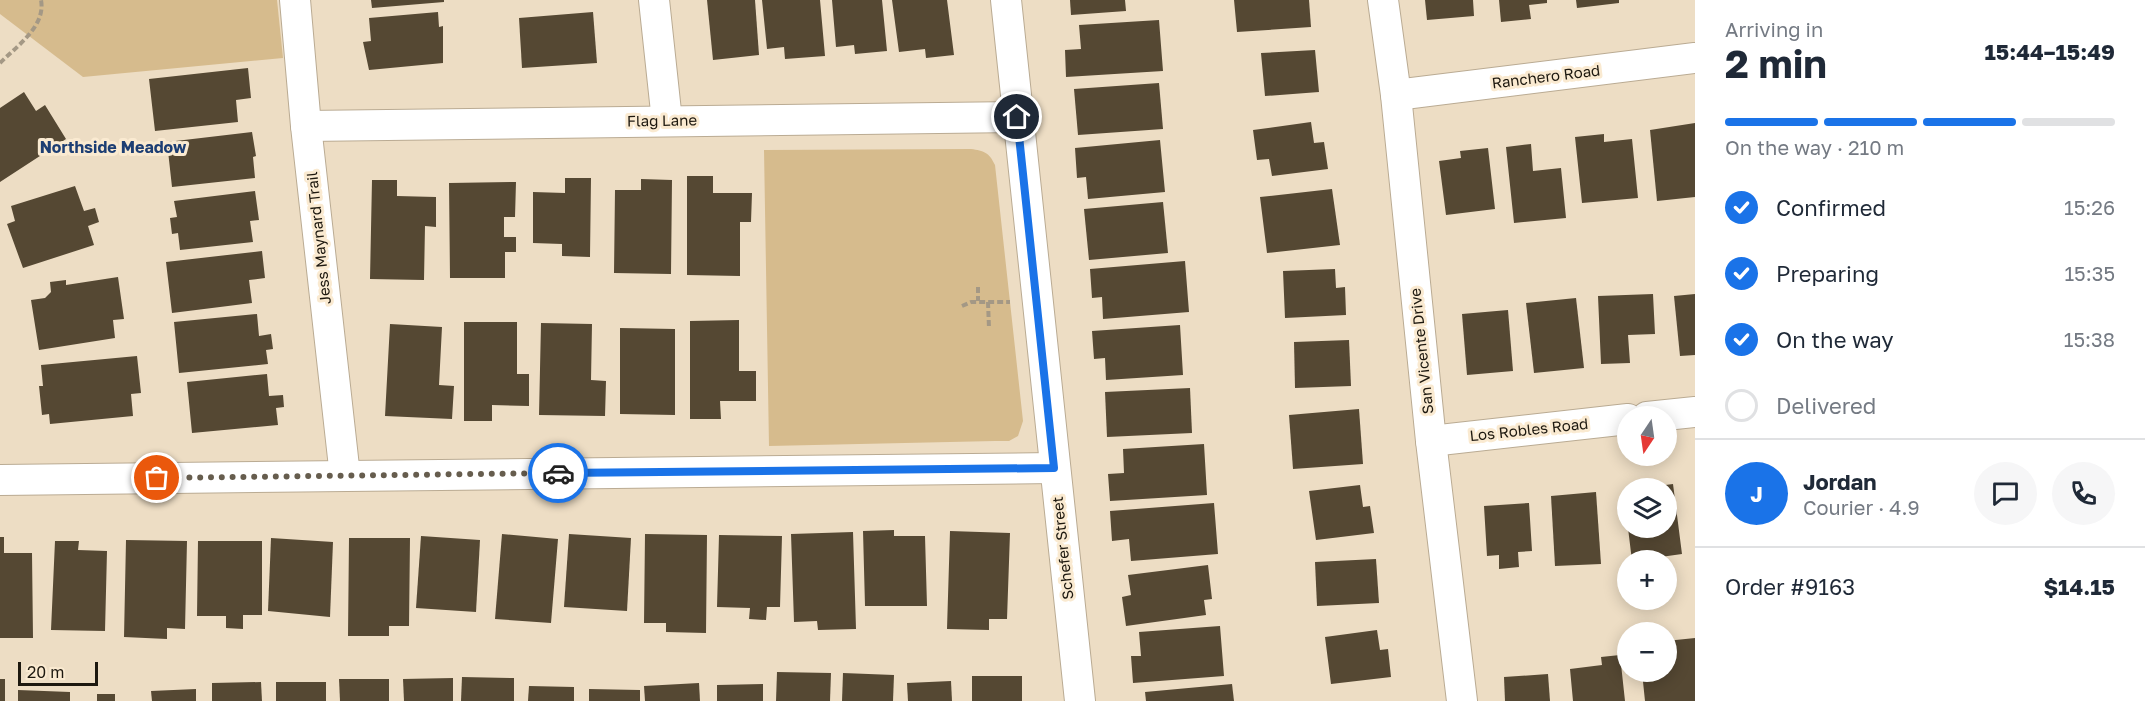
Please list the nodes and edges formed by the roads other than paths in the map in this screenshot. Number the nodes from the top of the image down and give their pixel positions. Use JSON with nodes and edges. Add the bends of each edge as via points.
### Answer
{"nodes":[{"id":1,"x":295,"y":0,"type":"edge"},
{"id":2,"x":654,"y":0,"type":"edge"},
{"id":3,"x":1006,"y":0,"type":"edge"},
{"id":4,"x":1383,"y":0,"type":"edge"},
{"id":5,"x":1695,"y":58,"type":"edge"},
{"id":6,"x":1396,"y":95,"type":"junction"},
{"id":7,"x":1017,"y":117,"type":"junction"},
{"id":8,"x":667,"y":121,"type":"junction"},
{"id":9,"x":306,"y":126,"type":"junction"},
{"id":10,"x":1695,"y":412,"type":"edge"},
{"id":11,"x":1677,"y":414,"type":"edge"},
{"id":12,"x":1617,"y":420,"type":"edge"},
{"id":13,"x":1431,"y":441,"type":"junction"},
{"id":14,"x":1054,"y":468,"type":"junction"},
{"id":15,"x":345,"y":476,"type":"junction"},
{"id":16,"x":0,"y":480,"type":"edge"},
{"id":17,"x":1080,"y":701,"type":"edge"},
{"id":18,"x":1462,"y":701,"type":"edge"}],
"edges":[{"from":1,"to":9,"type":"street","name":"Jess Maynard Trail"},
{"from":2,"to":8,"type":"street"},
{"from":3,"to":7,"type":"street","name":"Schefer Street"},
{"from":4,"to":6,"type":"street","name":"San Vicente Drive"},
{"from":5,"to":6,"type":"street","name":"Ranchero Road"},
{"from":6,"to":13,"type":"street","name":"San Vicente Drive"},
{"from":7,"to":8,"type":"street","name":"Flag Lane"},
{"from":7,"to":14,"type":"street","name":"Schefer Street"},
{"from":8,"to":9,"type":"street","name":"Flag Lane"},
{"from":9,"to":15,"type":"street","name":"Jess Maynard Trail"},
{"from":10,"to":11,"type":"street"},
{"from":12,"to":13,"type":"street","name":"Los Robles Road"},
{"from":13,"to":18,"type":"street","name":"San Vicente Drive"},
{"from":14,"to":15,"type":"street"},
{"from":14,"to":17,"type":"street","name":"Schefer Street"},
{"from":15,"to":16,"type":"street"}]}
